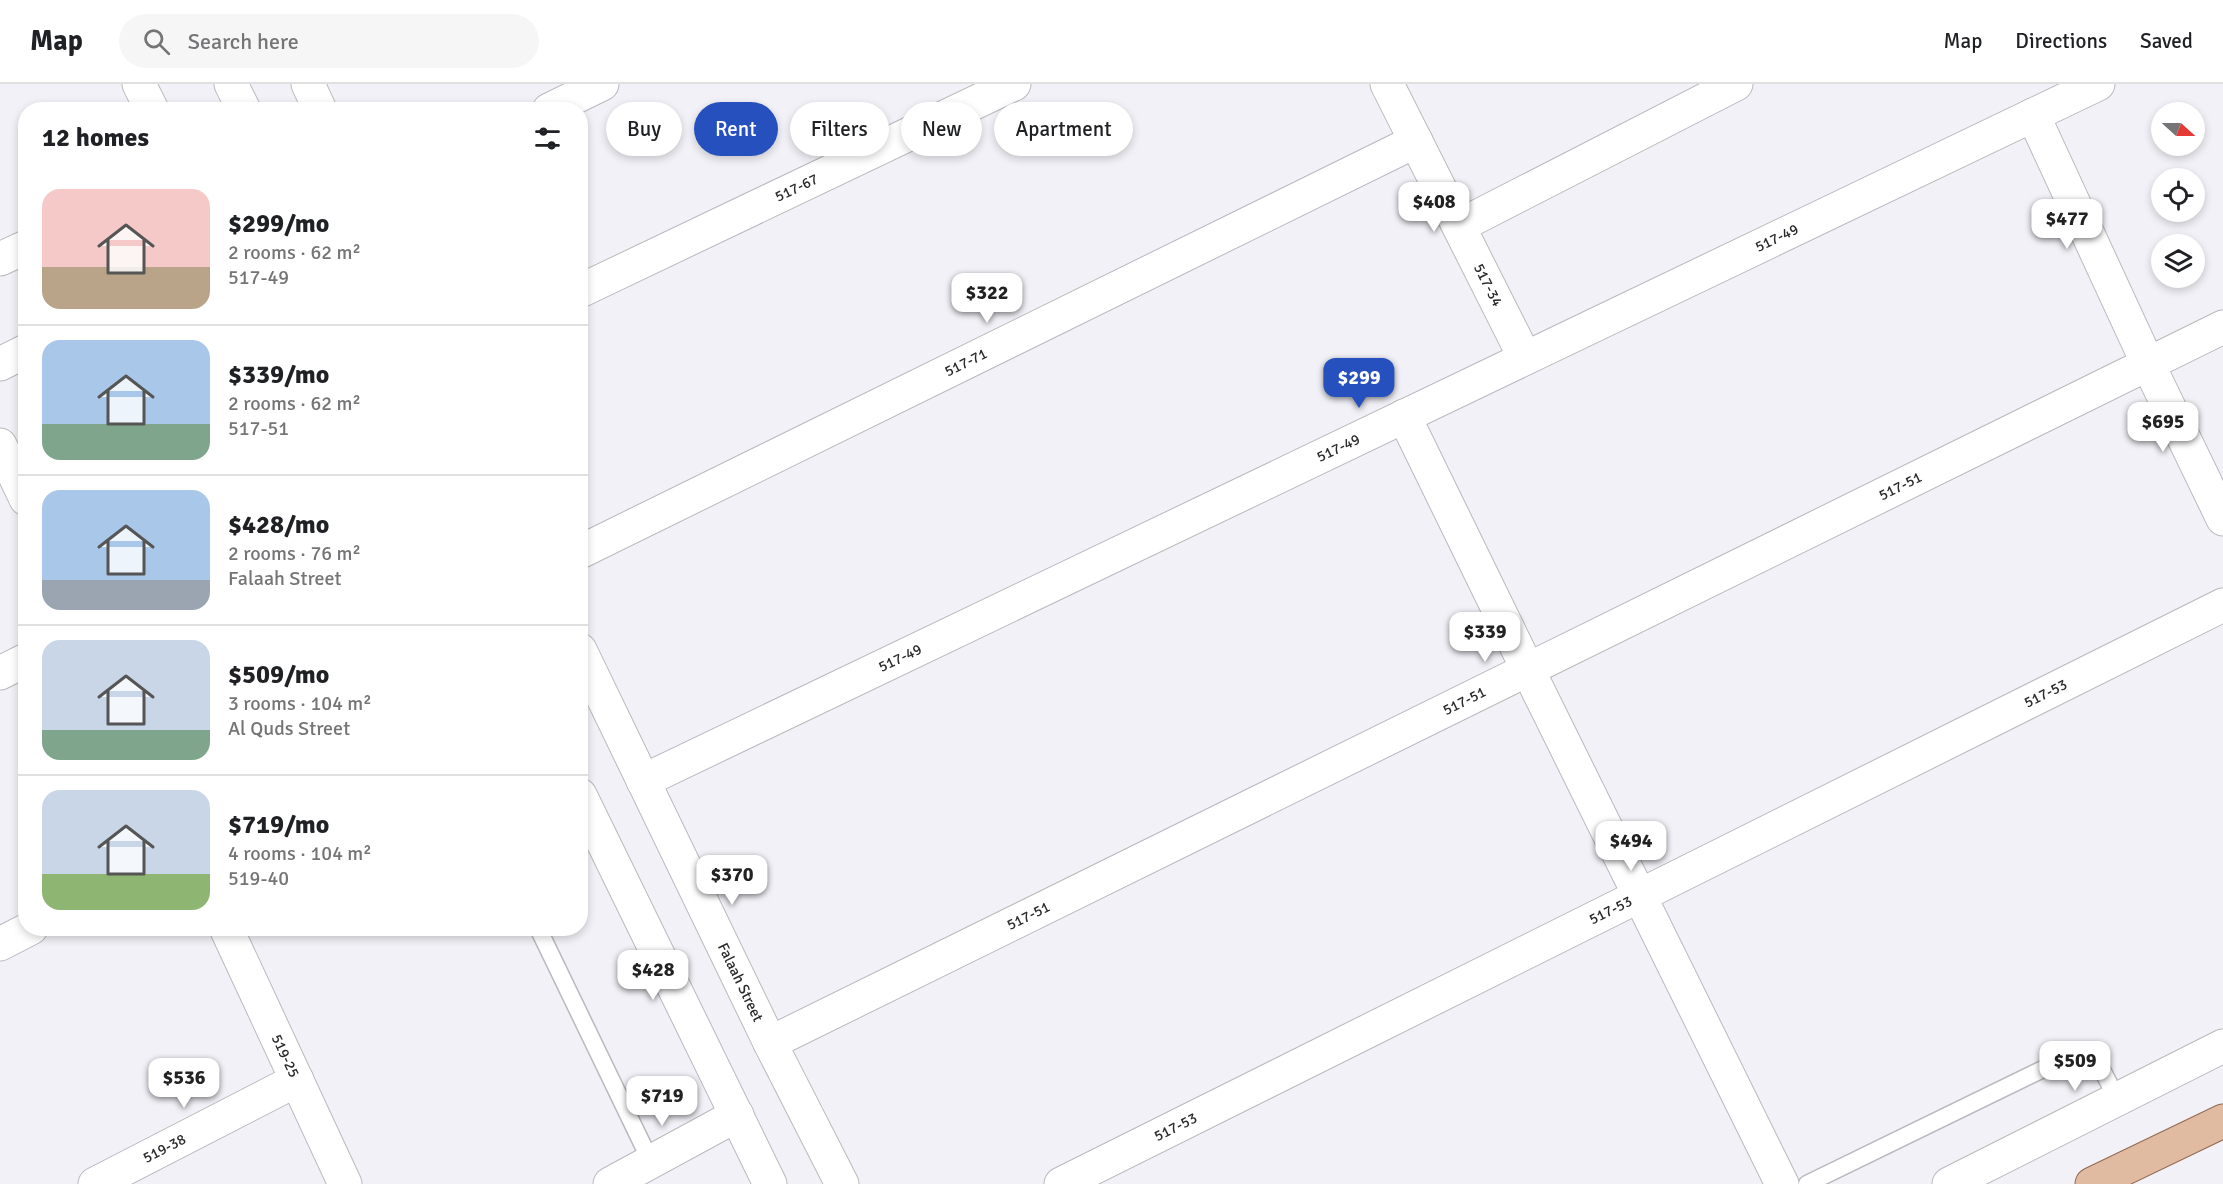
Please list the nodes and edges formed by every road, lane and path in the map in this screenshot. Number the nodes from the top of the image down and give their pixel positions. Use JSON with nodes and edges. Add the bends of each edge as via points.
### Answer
{"nodes":[{"id":1,"x":139,"y":84,"type":"edge"},
{"id":2,"x":231,"y":84,"type":"edge"},
{"id":3,"x":308,"y":84,"type":"edge"},
{"id":4,"x":602,"y":84,"type":"edge"},
{"id":5,"x":1014,"y":84,"type":"edge"},
{"id":6,"x":1387,"y":84,"type":"edge"},
{"id":7,"x":1736,"y":84,"type":"edge"},
{"id":8,"x":2098,"y":84,"type":"edge"},
{"id":9,"x":148,"y":102,"type":"edge"},
{"id":10,"x":240,"y":102,"type":"edge"},
{"id":11,"x":316,"y":102,"type":"edge"},
{"id":12,"x":565,"y":102,"type":"edge"},
{"id":13,"x":2033,"y":115,"type":"junction"},
{"id":14,"x":1416,"y":141,"type":"junction"},
{"id":15,"x":1459,"y":226,"type":"junction"},
{"id":16,"x":18,"y":251,"type":"edge"},
{"id":17,"x":0,"y":259,"type":"edge"},
{"id":18,"x":588,"y":287,"type":"edge"},
{"id":19,"x":2223,"y":327,"type":"edge"},
{"id":20,"x":18,"y":355,"type":"edge"},
{"id":21,"x":1525,"y":358,"type":"junction"},
{"id":22,"x":0,"y":364,"type":"edge"},
{"id":23,"x":2148,"y":364,"type":"junction"},
{"id":24,"x":1404,"y":416,"type":"junction"},
{"id":25,"x":0,"y":445,"type":"edge"},
{"id":26,"x":18,"y":482,"type":"edge"},
{"id":27,"x":2223,"y":519,"type":"edge"},
{"id":28,"x":588,"y":548,"type":"edge"},
{"id":29,"x":2223,"y":605,"type":"edge"},
{"id":30,"x":18,"y":664,"type":"edge"},
{"id":31,"x":588,"y":666,"type":"edge"},
{"id":32,"x":1528,"y":670,"type":"junction"},
{"id":33,"x":0,"y":673,"type":"edge"},
{"id":34,"x":644,"y":781,"type":"junction"},
{"id":35,"x":588,"y":811,"type":"edge"},
{"id":36,"x":1639,"y":896,"type":"junction"},
{"id":37,"x":18,"y":935,"type":"edge"},
{"id":38,"x":230,"y":936,"type":"edge"},
{"id":39,"x":542,"y":936,"type":"edge"},
{"id":40,"x":0,"y":944,"type":"edge"},
{"id":41,"x":770,"y":1043,"type":"junction"},
{"id":42,"x":2223,"y":1046,"type":"edge"},
{"id":43,"x":297,"y":1080,"type":"junction"},
{"id":44,"x":2117,"y":1099,"type":"junction"},
{"id":45,"x":737,"y":1115,"type":"junction"},
{"id":46,"x":2223,"y":1121,"type":"edge"},
{"id":47,"x":651,"y":1162,"type":"junction"},
{"id":48,"x":1987,"y":1176,"type":"edge"},
{"id":49,"x":95,"y":1184,"type":"edge"},
{"id":50,"x":345,"y":1184,"type":"edge"},
{"id":51,"x":610,"y":1184,"type":"edge"},
{"id":52,"x":770,"y":1184,"type":"edge"},
{"id":53,"x":842,"y":1184,"type":"edge"},
{"id":54,"x":1061,"y":1184,"type":"edge"},
{"id":55,"x":1782,"y":1184,"type":"edge"},
{"id":56,"x":1807,"y":1184,"type":"edge"},
{"id":57,"x":1949,"y":1184,"type":"edge"},
{"id":58,"x":2092,"y":1184,"type":"edge"}],
"edges":[{"from":1,"to":9,"type":"street"},
{"from":2,"to":10,"type":"street"},
{"from":3,"to":11,"type":"street"},
{"from":4,"to":12,"type":"street"},
{"from":5,"to":18,"type":"street","name":"517-67"},
{"from":6,"to":14,"type":"street","name":"517-34"},
{"from":7,"to":15,"type":"street"},
{"from":8,"to":13,"type":"street","name":"517-49"},
{"from":13,"to":21,"type":"street","name":"517-49"},
{"from":13,"to":23,"type":"street"},
{"from":14,"to":15,"type":"street","name":"517-34"},
{"from":14,"to":28,"type":"street","name":"517-71"},
{"from":15,"to":21,"type":"street","name":"517-34"},
{"from":16,"to":17,"type":"street"},
{"from":19,"to":23,"type":"street","name":"517-51"},
{"from":20,"to":22,"type":"street"},
{"from":21,"to":24,"type":"street","name":"517-49"},
{"from":23,"to":27,"type":"street"},
{"from":23,"to":32,"type":"street","name":"517-51"},
{"from":24,"to":32,"type":"street"},
{"from":24,"to":34,"type":"street","name":"517-49"},
{"from":25,"to":26,"type":"street"},
{"from":29,"to":36,"type":"street","name":"517-53"},
{"from":30,"to":33,"type":"street"},
{"from":31,"to":34,"type":"street","name":"Falaah Street"},
{"from":32,"to":36,"type":"street"},
{"from":32,"to":41,"type":"street","name":"517-51"},
{"from":34,"to":41,"type":"street","name":"Falaah Street"},
{"from":35,"to":45,"type":"street"},
{"from":36,"to":54,"type":"street","name":"517-53"},
{"from":36,"to":55,"type":"street"},
{"from":37,"to":40,"type":"street"},
{"from":38,"to":43,"type":"street","name":"519-25"},
{"from":39,"to":47,"type":"lane"},
{"from":41,"to":53,"type":"street","name":"Falaah Street"},
{"from":42,"to":44,"type":"street"},
{"from":43,"to":49,"type":"street","name":"519-38"},
{"from":43,"to":50,"type":"street","name":"519-25"},
{"from":44,"to":48,"type":"street"},
{"from":44,"to":56,"type":"lane","via":[[2096,1058],[2078,1052]]},
{"from":45,"to":47,"type":"street"},
{"from":45,"to":52,"type":"street"},
{"from":46,"to":58,"type":"main road"},
{"from":47,"to":51,"type":"street"},
{"from":48,"to":57,"type":"street"}]}
